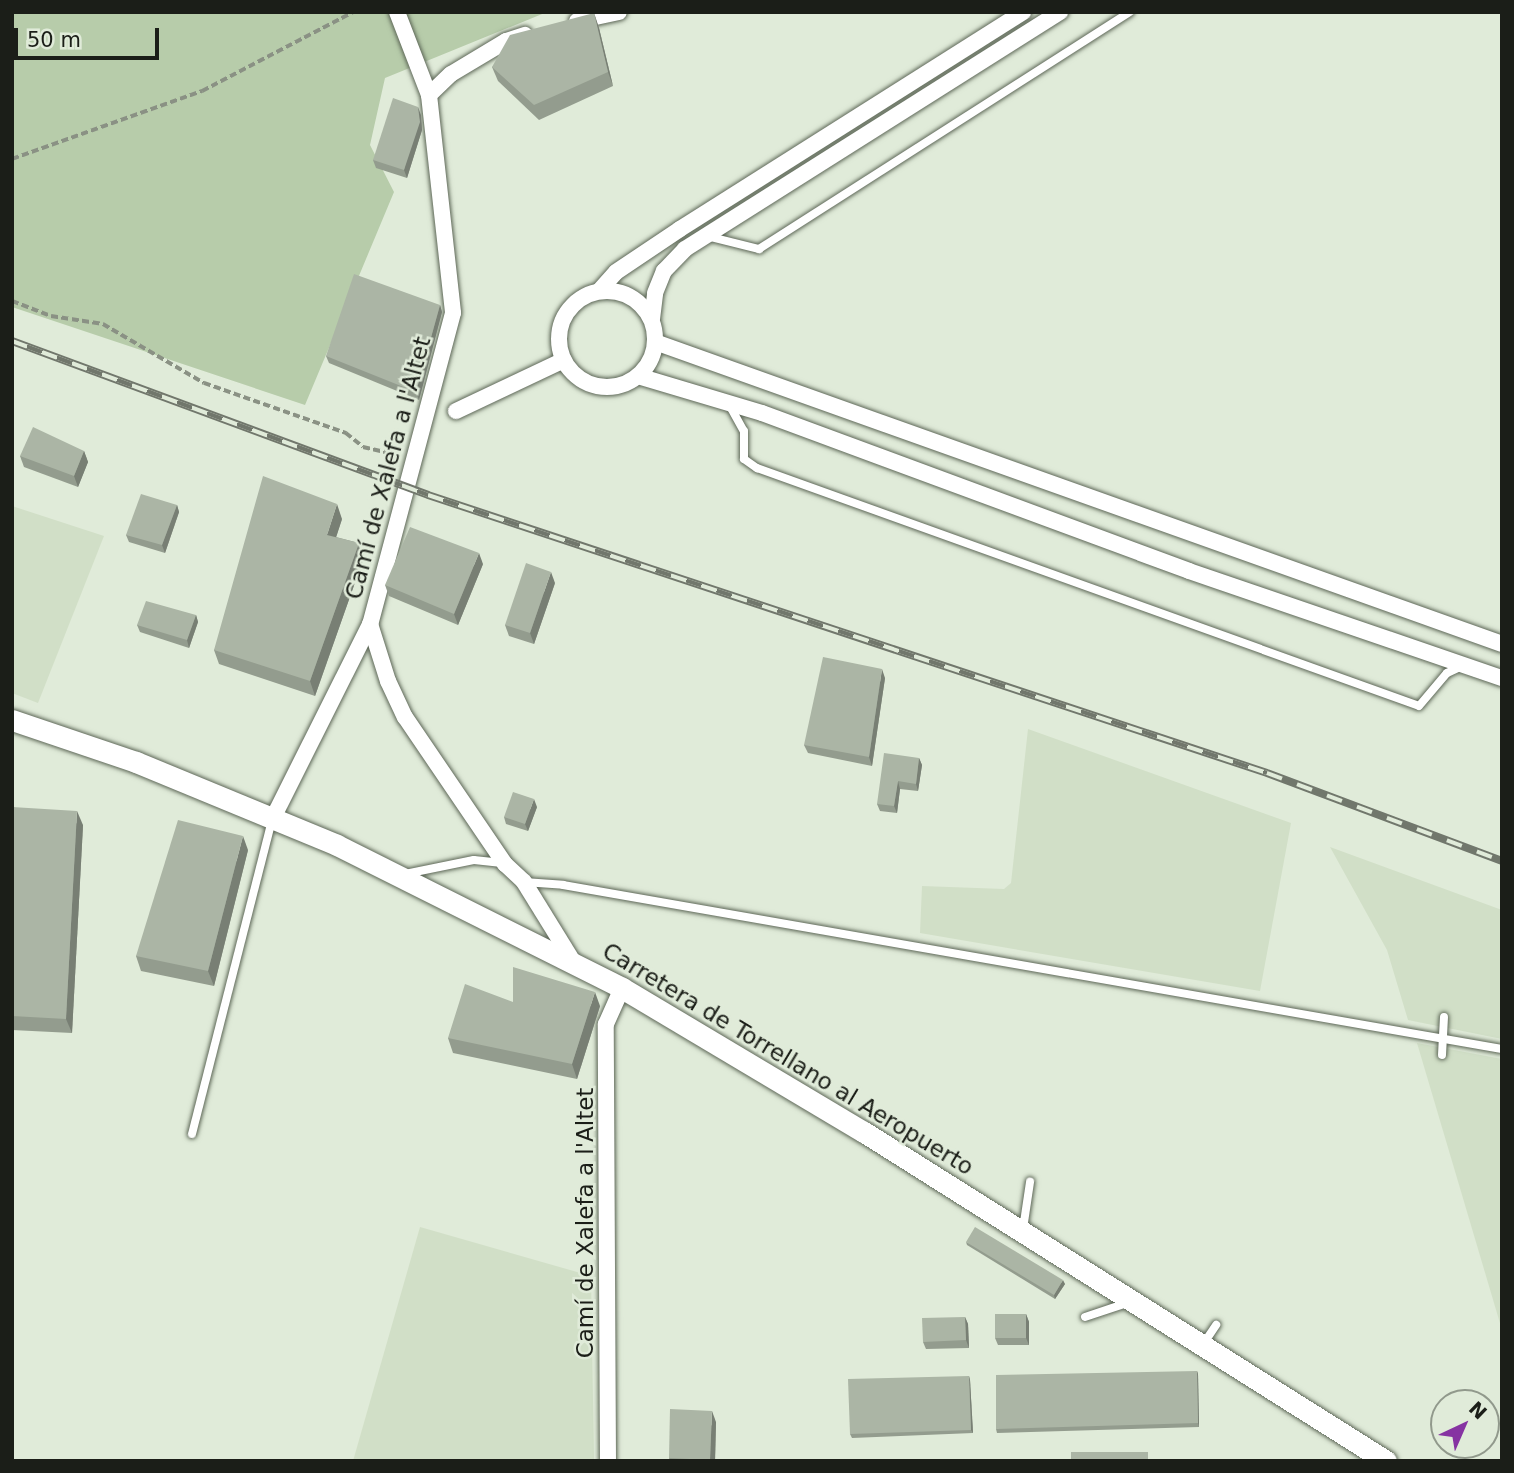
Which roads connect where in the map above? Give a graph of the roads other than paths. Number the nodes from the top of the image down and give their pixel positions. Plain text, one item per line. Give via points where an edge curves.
1 (397, 12) edge
2 (619, 12) edge
3 (1023, 12) edge
4 (1060, 12) edge
5 (1130, 12) edge
6 (564, 24) edge
7 (541, 30) edge
8 (429, 95) junction
9 (707, 236) junction
10 (599, 291) junction
11 (652, 319) junction
12 (655, 342) junction
13 (565, 360) junction
14 (638, 376) junction
15 (723, 401) junction
16 (456, 411) dead end
17 (370, 624) junction
18 (1502, 644) edge
19 (1464, 665) junction
20 (1502, 678) edge
21 (12, 720) edge
22 (273, 818) junction
23 (505, 863) junction
24 (398, 875) junction
25 (524, 882) junction
26 (574, 963) junction
27 (622, 988) junction
28 (1444, 1017) dead end
29 (1441, 1036) junction
30 (1502, 1049) edge
31 (1442, 1055) dead end
32 (192, 1134) dead end
33 (1030, 1182) dead end
34 (1022, 1232) junction
35 (1133, 1301) junction
36 (1085, 1317) dead end
37 (1216, 1325) dead end
38 (1203, 1345) junction
39 (608, 1461) edge
40 (1386, 1461) edge

1 - 8 street, Camí de Xalefa a l'Altet
2 - 6 street
3 - 10 street via 680,229 616,272
4 - 9 street
5 - 9 lane via 759,249
7 - 8 street via 506,41 451,74
8 - 17 street, Camí de Xalefa a l'Altet via 453,313
9 - 11 street via 664,271
10 - 11 street via 630,296
10 - 13 street via 584,296 563,320 559,335
11 - 12 street
12 - 14 street via 648,365
12 - 18 street
13 - 14 street via 578,377 592,385 608,387
13 - 16 street
14 - 15 street
15 - 19 street via 1189,571
15 - 19 lane via 739,416 744,459 757,468 1419,706 1447,673
17 - 22 street
17 - 23 street, Camí de Xalefa a l'Altet via 387,681 405,716
19 - 20 street
21 - 22 street, Carretera de Torrellano al Aeropuerto via 136,762
22 - 24 street, Carretera de Torrellano al Aeropuerto
22 - 32 lane
23 - 24 lane via 474,860
23 - 25 street, Camí de Xalefa a l'Altet
24 - 26 street, Carretera de Torrellano al Aeropuerto
25 - 26 street, Camí de Xalefa a l'Altet
25 - 29 lane via 576,887
26 - 27 street, Carretera de Torrellano al Aeropuerto
27 - 34 street, Carretera de Torrellano al Aeropuerto
27 - 39 street, Camí de Xalefa a l'Altet via 606,1024
28 - 29 lane
29 - 30 lane
29 - 31 lane
33 - 34 lane
34 - 35 street, Carretera de Torrellano al Aeropuerto
35 - 36 lane
35 - 38 street, Carretera de Torrellano al Aeropuerto
37 - 38 lane
38 - 40 street, Carretera de Torrellano al Aeropuerto

